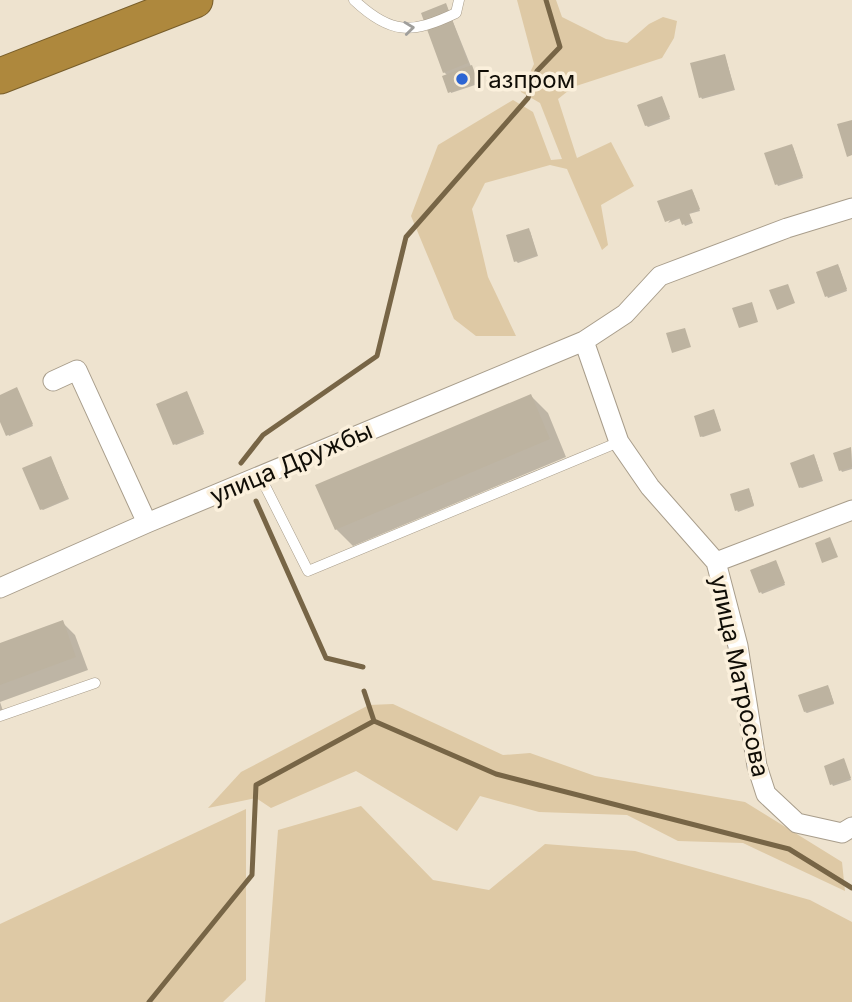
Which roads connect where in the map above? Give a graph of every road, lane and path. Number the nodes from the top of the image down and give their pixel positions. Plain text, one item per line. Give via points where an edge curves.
1 (195, 0) edge
2 (354, 0) edge
3 (459, 0) edge
4 (0, 76) edge
5 (852, 208) edge
6 (584, 341) junction
7 (53, 381) dead end
8 (619, 442) junction
9 (260, 476) junction
10 (852, 510) edge
11 (147, 523) junction
12 (716, 562) junction
13 (0, 588) edge
14 (95, 683) dead end
15 (0, 716) edge
16 (847, 830) edge

1 - 4 highway
2 -> 3 lane via 375,19 399,30 433,24 456,13
5 - 6 street, улица Дружбы via 660,276 625,314
6 - 8 street, улица Матросова
6 - 9 street, улица Дружбы
7 - 11 street via 77,370
8 - 9 lane via 308,571
8 - 12 street, улица Матросова via 650,487
9 - 11 street, улица Дружбы
10 - 12 street
11 - 13 street, улица Дружбы
12 - 16 street, улица Матросова via 738,646 757,766 766,794 797,823
14 - 15 lane

